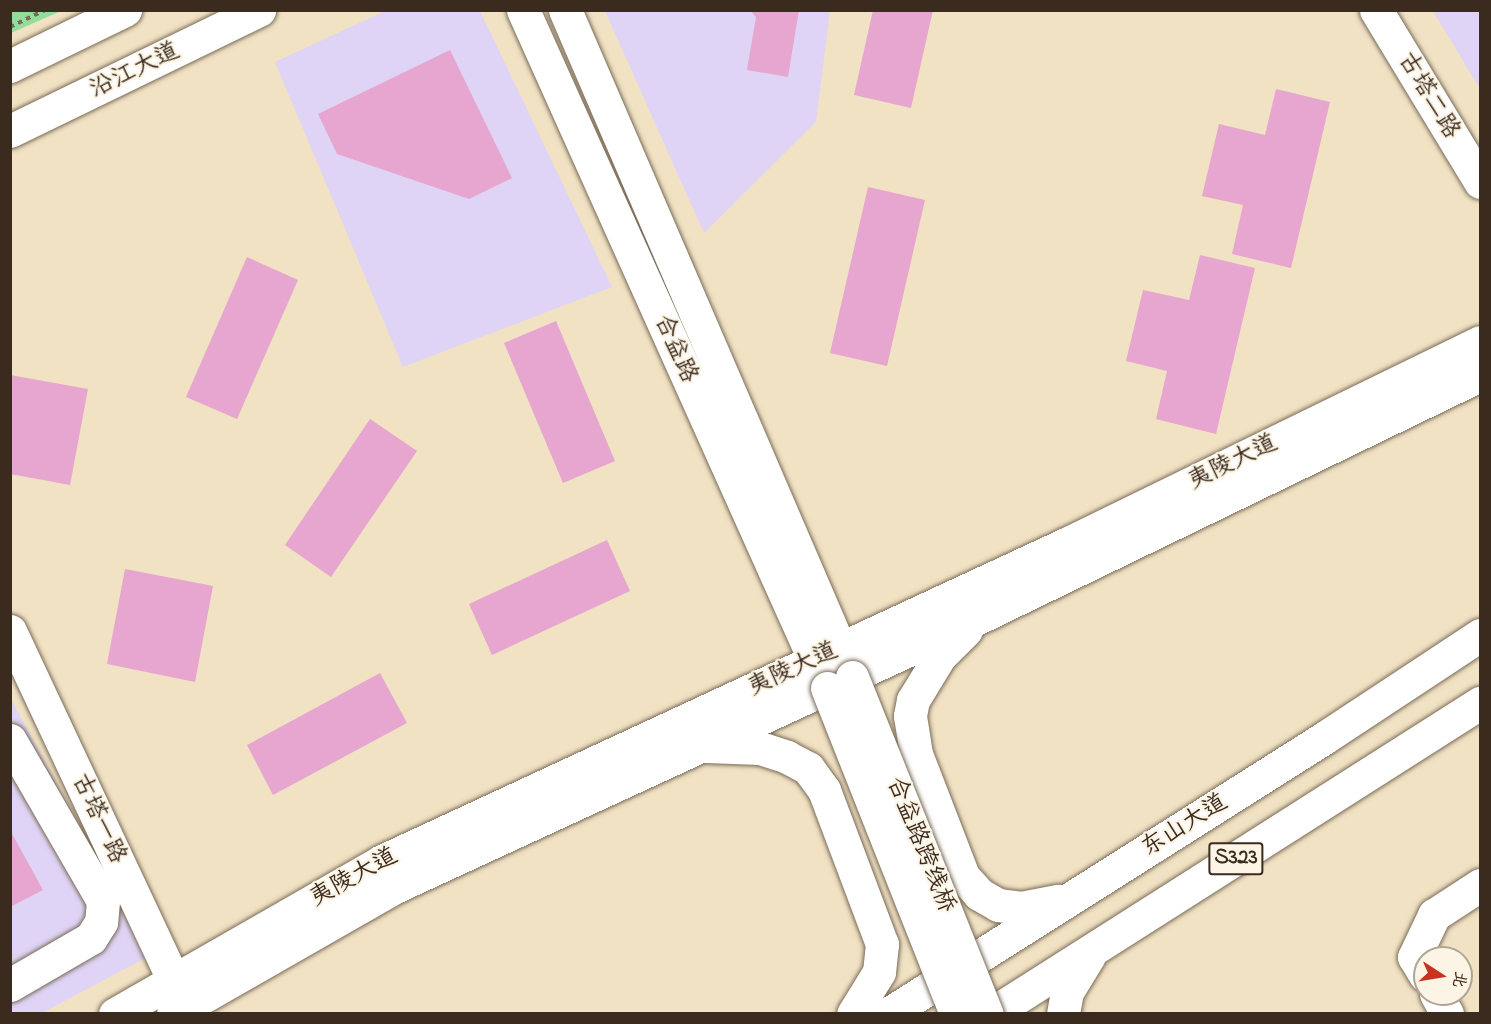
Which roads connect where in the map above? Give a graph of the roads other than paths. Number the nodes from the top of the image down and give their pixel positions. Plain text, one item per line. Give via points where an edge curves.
1 (125, 10) edge
2 (259, 10) edge
3 (523, 10) edge
4 (565, 10) edge
5 (1376, 10) edge
6 (1401, 10) edge
7 (10, 66) edge
8 (10, 131) edge
9 (1480, 141) edge
10 (1480, 182) edge
11 (1480, 342) edge
12 (1480, 375) edge
13 (980, 617) junction
14 (10, 631) edge
15 (1480, 635) edge
16 (833, 669) junction
17 (1480, 703) edge
18 (10, 740) edge
19 (701, 746) junction
20 (1480, 885) edge
21 (1071, 898) junction
22 (1419, 946) edge
23 (1094, 949) junction
24 (10, 985) edge
25 (177, 1000) edge
26 (115, 1014) edge
27 (853, 1014) edge
28 (888, 1014) edge
29 (956, 1014) edge
30 (989, 1014) edge
31 (1063, 1014) edge

1 - 7 main road
2 - 8 main road, 沿江大道
3 - 16 main road, 合益路
4 - 16 main road, 合益路
5 - 10 main road, 古塔二路
6 - 9 main road, 古塔二路
11 - 16 main road, 夷陵大道 via 1068,543
12 - 13 main road, 夷陵大道
13 - 16 main road, 夷陵大道
13 - 21 main road via 940,656 913,700 910,716 916,754 963,876 979,894 998,905 1022,908
14 - 25 main road, 古塔一路
15 - 21 main road, 东山大道
16 - 19 main road, 夷陵大道
16 - 25 main road, 夷陵大道 via 382,861
16 - 29 main road, 合益路跨线桥, bridge
16 - 30 main road, 合益路跨线桥, bridge
17 - 23 main road, S323
18 - 24 main road via 103,901 101,922 91,938
19 - 25 main road, 夷陵大道 via 395,887
19 - 27 main road via 760,748 787,757 808,768 824,790 882,944 879,972
20 - 22 main road via 1434,915
21 - 28 main road, 东山大道
23 - 30 main road, S323
23 - 31 main road via 1067,992
25 - 26 main road, 夷陵大道

